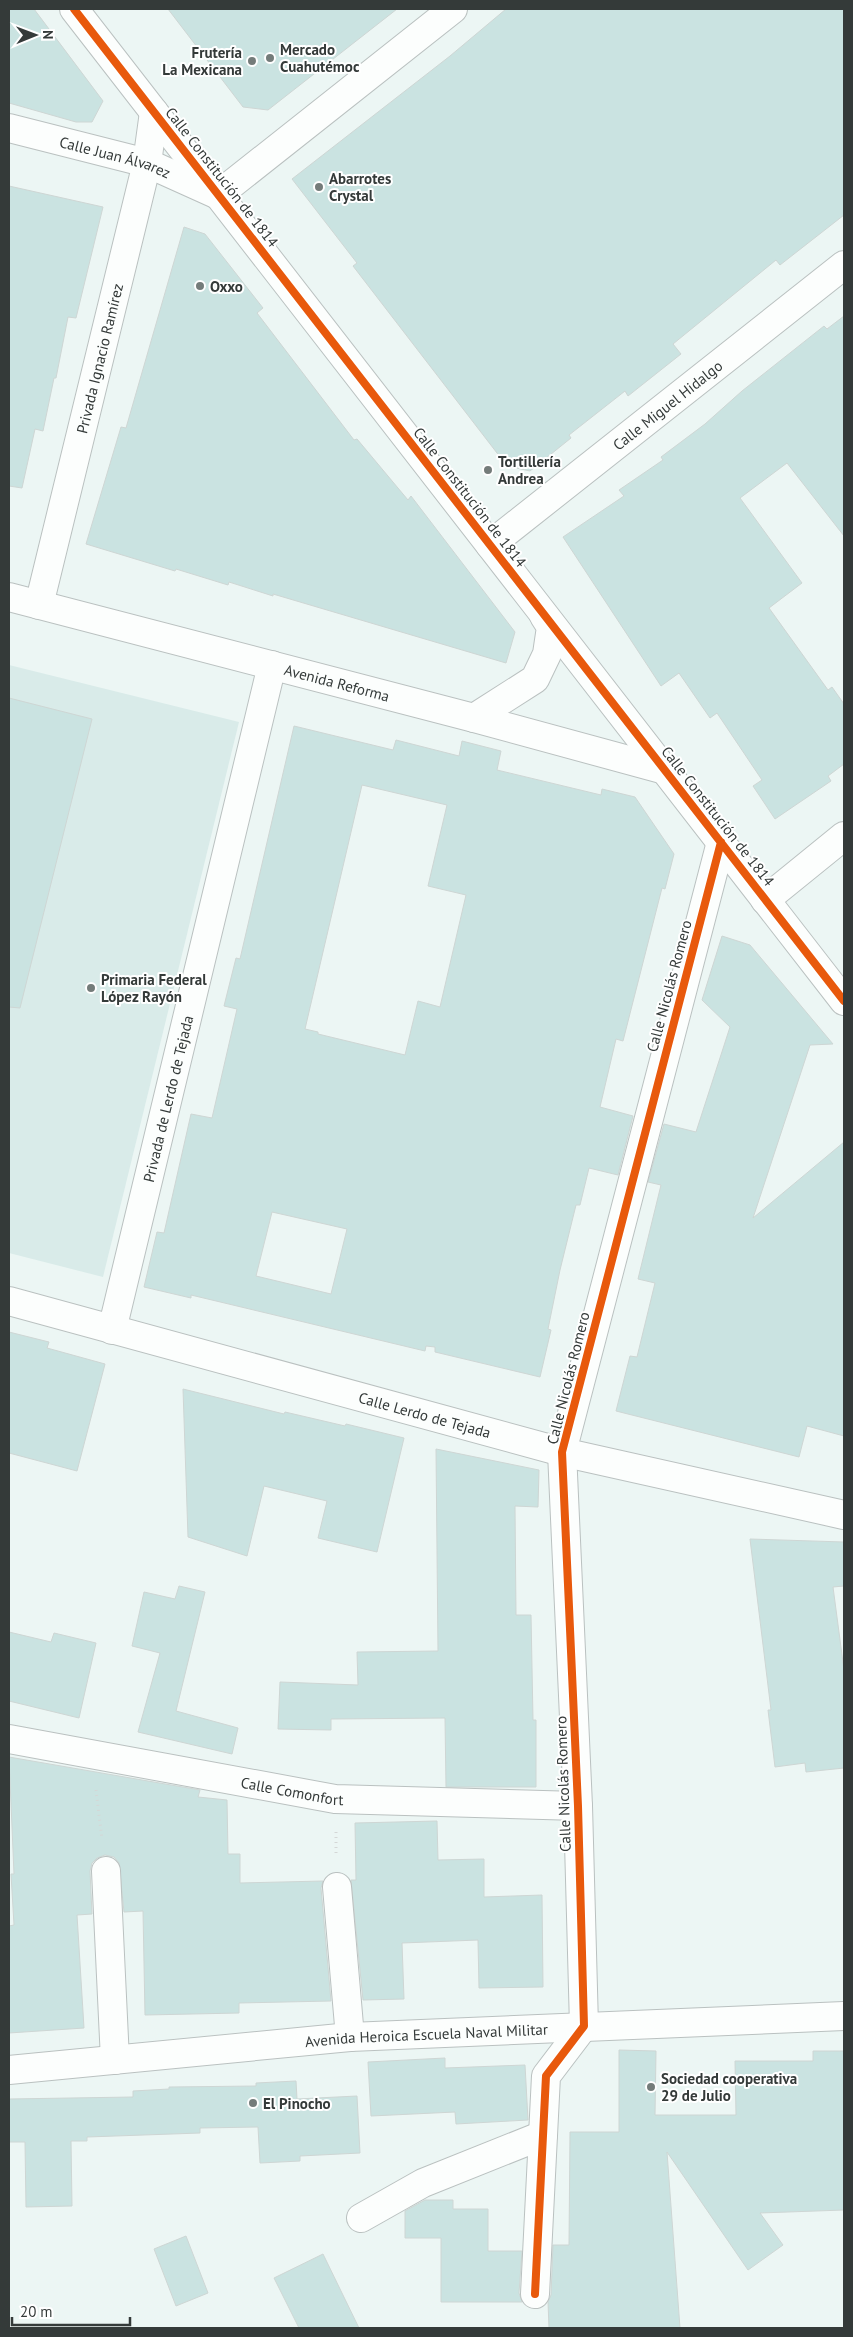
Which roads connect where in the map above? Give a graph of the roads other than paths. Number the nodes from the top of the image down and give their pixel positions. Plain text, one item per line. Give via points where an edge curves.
1 (74, 9) edge
2 (453, 9) edge
3 (154, 112) junction
4 (9, 128) edge
5 (148, 164) junction
6 (218, 195) junction
7 (844, 265) edge
8 (490, 545) junction
9 (527, 592) junction
10 (9, 598) edge
11 (39, 605) junction
12 (272, 666) junction
13 (474, 718) junction
14 (665, 770) junction
15 (844, 836) edge
16 (721, 842) junction
17 (765, 900) junction
18 (844, 1001) edge
19 (9, 1301) edge
20 (112, 1330) junction
21 (562, 1452) junction
22 (844, 1515) edge
23 (9, 1739) edge
24 (578, 1806) junction
25 (106, 1871) road end
26 (337, 1887) road end
27 (844, 2016) edge
28 (584, 2026) junction
29 (350, 2038) junction
30 (115, 2060) junction
31 (9, 2070) edge
32 (543, 2135) junction
33 (361, 2218) dead end
34 (535, 2294) dead end

1 - 3 street, Calle Constitución de 1814
2 - 6 street
3 - 5 street, Privada Ignacio Ramírez
3 - 6 street, Calle Constitución de 1814
4 - 5 street, Calle Juan Álvarez
5 - 6 street, Calle Juan Álvarez
5 - 11 street, Privada Ignacio Ramírez
6 - 8 street, Calle Constitución de 1814
7 - 8 street, Calle Miguel Hidalgo
8 - 9 street, Calle Constitución de 1814
9 - 13 street via 551,627 547,654 535,679
9 - 14 street, Calle Constitución de 1814
10 - 11 street, Avenida Reforma
11 - 12 street, Avenida Reforma
12 - 13 street, Avenida Reforma
12 - 20 street, Privada de Lerdo de Tejada
13 - 14 street, Avenida Reforma
14 - 16 street, Calle Constitución de 1814
15 - 17 street
16 - 17 street, Calle Constitución de 1814
16 - 21 street, Calle Nicolás Romero
17 - 18 street, Calle Constitución de 1814
19 - 20 street, Calle Lerdo de Tejada
20 - 21 street, Calle Lerdo de Tejada
21 - 22 street, Calle Lerdo de Tejada
21 - 24 street, Calle Nicolás Romero
23 - 24 street, Calle Comonfort via 335,1799
24 - 28 street, Calle Nicolás Romero
25 - 30 street
26 - 29 street
27 - 28 street, Avenida Heroica Escuela Naval Militar
28 - 29 street, Avenida Heroica Escuela Naval Militar
28 - 32 street via 546,2076
29 - 30 street, Avenida Heroica Escuela Naval Militar
30 - 31 street, Avenida Heroica Escuela Naval Militar
32 - 33 street via 423,2184
32 - 34 street

